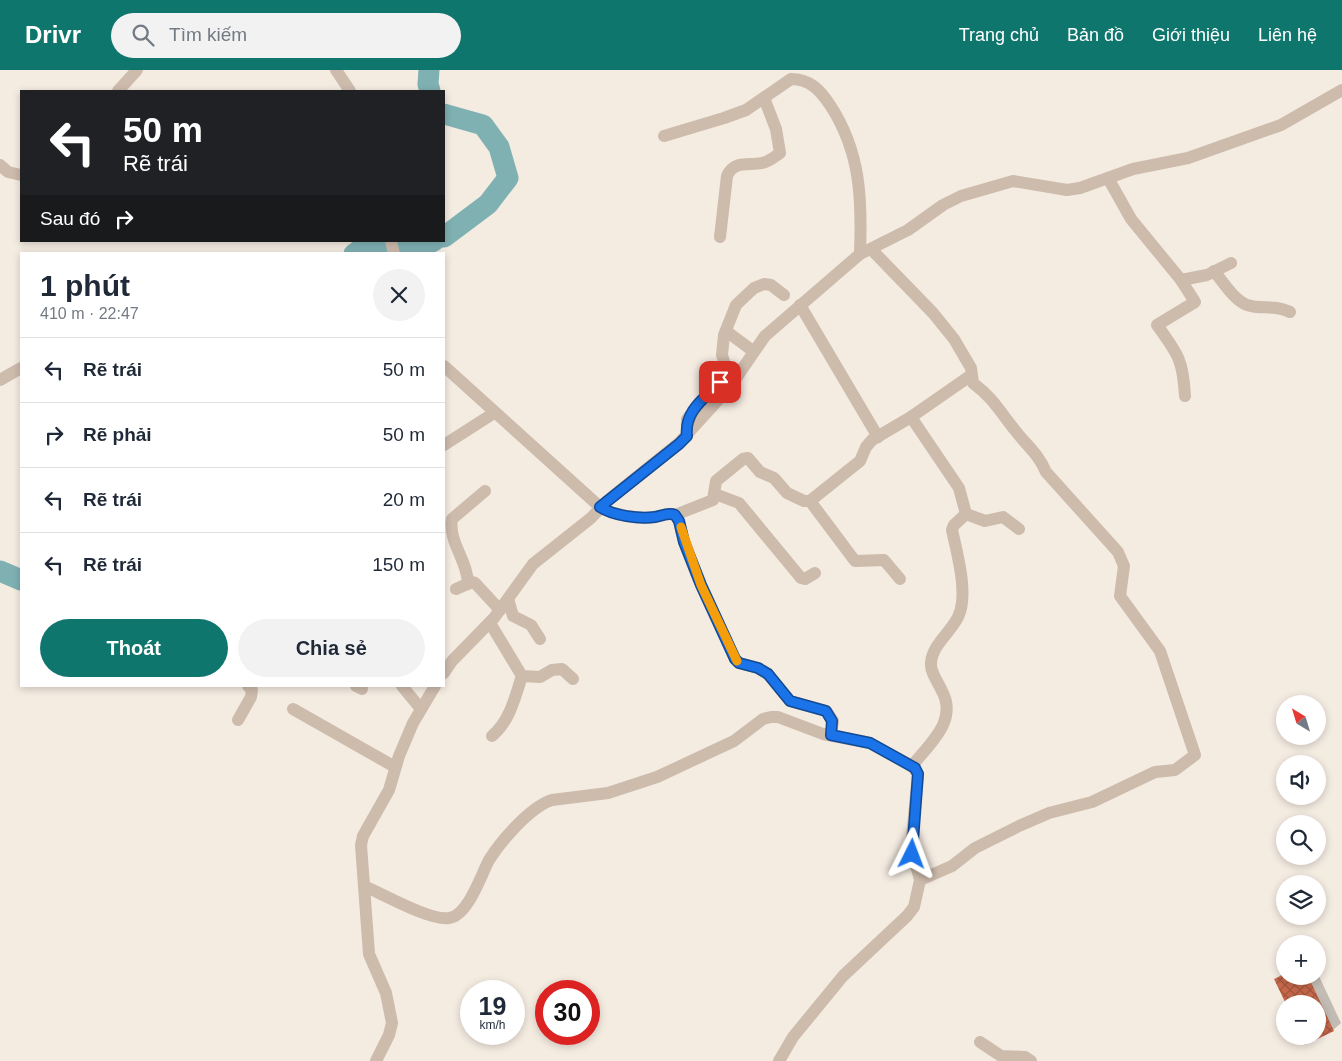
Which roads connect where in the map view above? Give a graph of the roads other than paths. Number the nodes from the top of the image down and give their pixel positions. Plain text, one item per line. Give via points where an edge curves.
1 (137, 70) edge
2 (336, 70) edge
3 (119, 90) edge
4 (349, 90) edge
5 (1342, 90) edge
6 (764, 98) junction
7 (664, 136) dead end
8 (0, 165) edge
9 (20, 175) edge
10 (1108, 178) junction
11 (720, 237) dead end
12 (866, 251) junction
13 (1231, 263) dead end
14 (1214, 271) junction
15 (1181, 280) junction
16 (784, 295) dead end
17 (800, 305) junction
18 (1290, 312) dead end
19 (726, 331) junction
20 (753, 351) junction
21 (445, 367) edge
22 (20, 369) edge
23 (970, 376) junction
24 (0, 380) edge
25 (1184, 396) dead end
26 (494, 412) junction
27 (912, 417) junction
28 (687, 436) junction
29 (878, 437) junction
30 (445, 444) edge
31 (484, 492) dead end
32 (715, 494) junction
33 (810, 501) junction
34 (600, 507) junction
35 (966, 514) junction
36 (675, 515) junction
37 (1019, 529) dead end
38 (815, 574) dead end
39 (900, 579) dead end
40 (468, 584) junction
41 (456, 589) dead end
42 (508, 599) junction
43 (500, 610) junction
44 (490, 624) junction
45 (540, 639) dead end
46 (445, 669) edge
47 (522, 676) junction
48 (573, 679) dead end
49 (249, 687) edge
50 (403, 687) edge
51 (434, 687) edge
52 (293, 709) dead end
53 (421, 709) junction
54 (238, 720) dead end
55 (831, 735) junction
56 (492, 736) dead end
57 (912, 766) junction
58 (395, 767) junction
59 (920, 880) junction
60 (364, 886) junction
61 (980, 1042) dead end
62 (376, 1061) edge
63 (779, 1061) edge
64 (1032, 1061) edge

1 - 3 street
2 - 4 street
5 - 10 street via 1282,125 1188,158 1133,169
6 - 7 street via 746,110
6 - 11 street via 776,129 780,153 763,163 736,165 730,169
6 - 12 street via 791,79 811,82 843,125 857,171
8 - 9 street via 8,172
10 - 12 street via 1067,190 1008,181 955,198 908,230
10 - 15 street via 1131,219
12 - 17 street
12 - 23 street via 933,313 954,339 971,368
13 - 14 street
14 - 15 street
14 - 18 street via 1246,305 1278,306
15 - 25 street via 1195,302 1156,325 1182,365
16 - 19 street via 771,285 754,288 736,305
17 - 20 street
17 - 29 street
19 - 20 street
19 - 28 street via 722,350 725,374 694,408 686,425
20 - 28 street via 730,388
21 - 26 street
22 - 24 street
23 - 27 street
23 - 59 street via 973,383 991,396 1040,458 1046,472 1118,552 1124,566 1120,596 1160,651 1195,755 1175,770 1155,772 1092,802 1049,813 1019,826 975,848 952,866
26 - 30 street
26 - 34 street
27 - 29 street
27 - 35 street via 958,488
28 - 34 street
29 - 33 street via 867,445 860,461
31 - 40 street via 452,519 454,538 468,573
32 - 33 street via 716,481 748,458 787,493
32 - 36 street via 709,502
32 - 38 street via 739,503 801,578
33 - 39 street via 855,561 884,560
34 - 36 street via 631,516
34 - 42 street via 533,564
35 - 37 street via 985,521 1002,517
35 - 57 street via 952,530 962,581 960,611 936,648 930,664 944,693 948,715 943,728
36 - 55 street via 701,585 735,659 768,674 790,701 826,711 832,721
40 - 41 street
40 - 43 street via 472,582 480,586
42 - 43 street
42 - 45 street via 513,616 531,625
43 - 44 street
44 - 46 street
44 - 47 street
47 - 48 street via 540,677 562,669
47 - 56 street via 506,719
49 - 54 street via 251,697
50 - 53 street
51 - 53 street
52 - 58 street
53 - 58 street
55 - 57 street via 870,743
55 - 60 street via 778,718 767,718 734,741 658,777 608,793 546,802 504,840 464,907 451,918 441,918 407,906
57 - 59 street via 918,774 911,847
58 - 60 street via 389,790 362,841
59 - 63 street via 912,911 843,976 793,1038
60 - 62 street via 369,954 386,993 392,1023
61 - 64 street via 1000,1056 1025,1057

